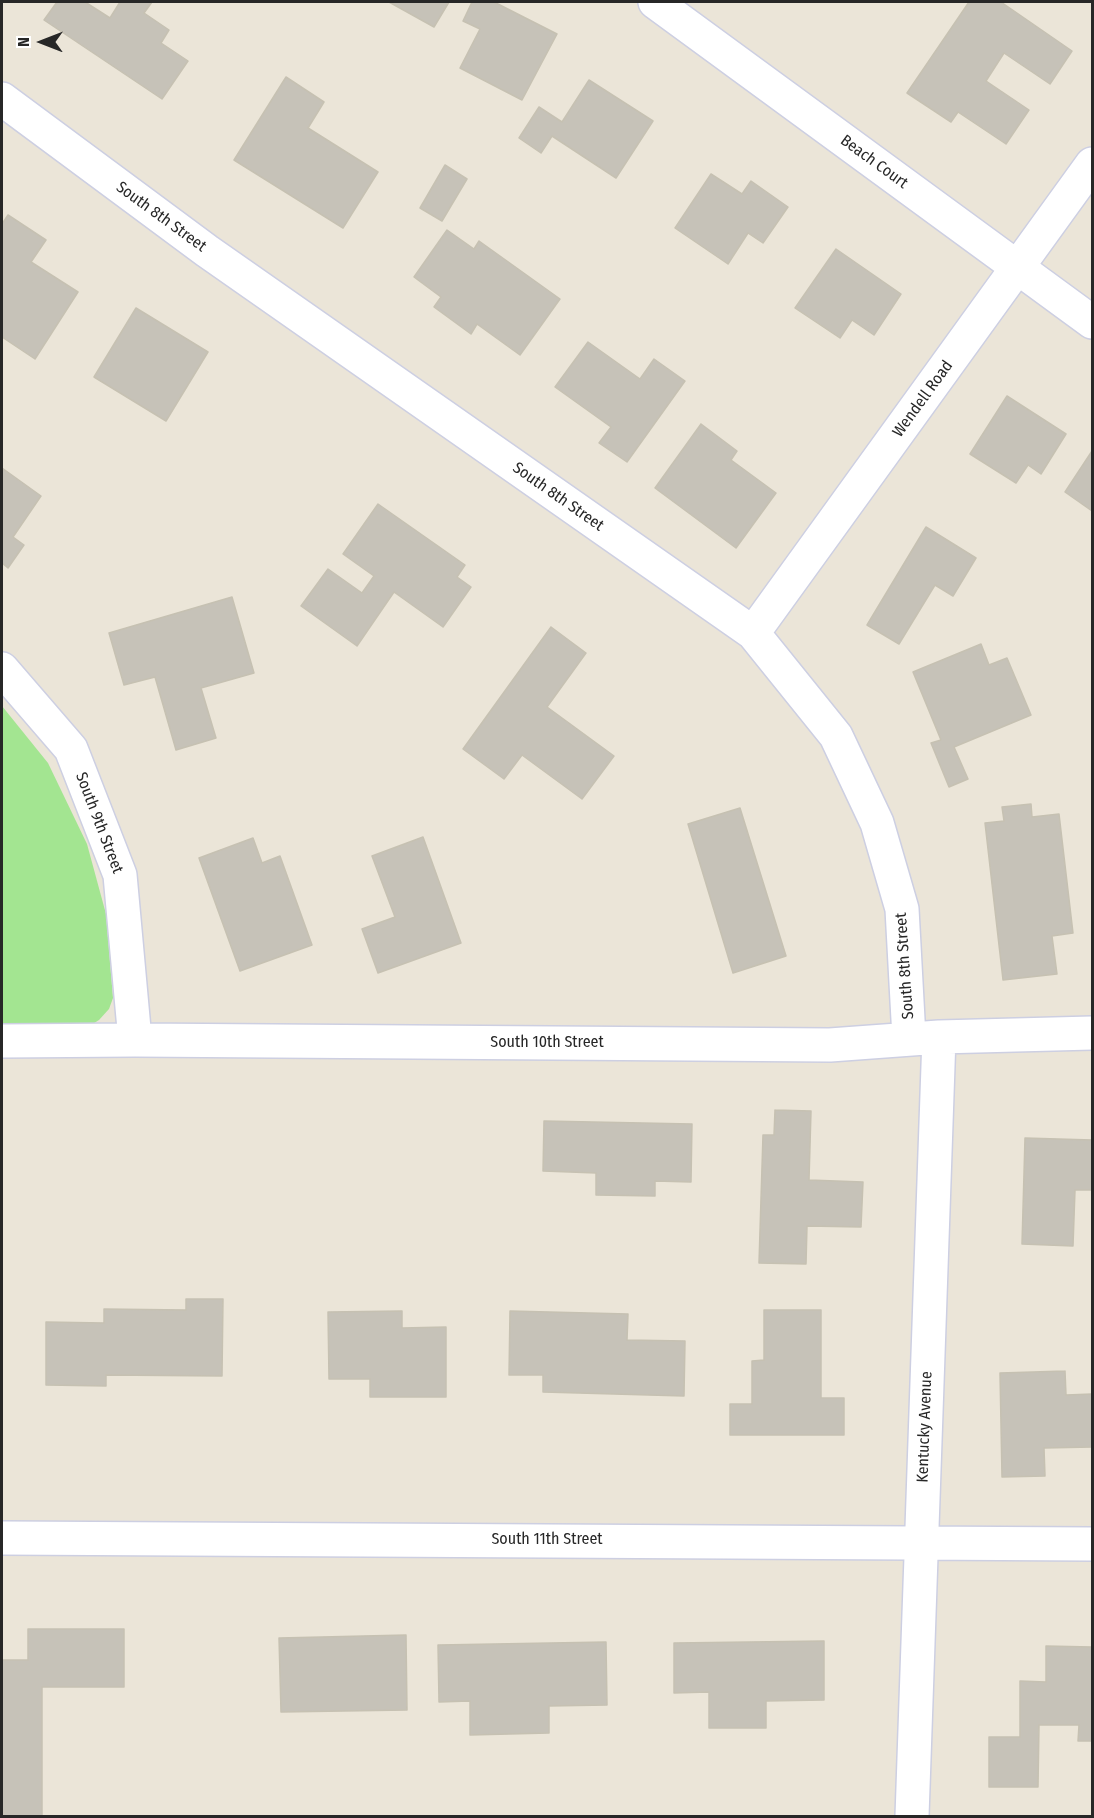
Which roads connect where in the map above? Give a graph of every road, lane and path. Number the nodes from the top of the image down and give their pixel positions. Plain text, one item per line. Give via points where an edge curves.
1 (655, 2) edge
2 (2, 99) edge
3 (1092, 164) edge
4 (1018, 269) junction
5 (1092, 322) edge
6 (753, 633) junction
7 (2, 669) edge
8 (1092, 1033) edge
9 (924, 1037) junction
10 (135, 1040) junction
11 (2, 1041) edge
12 (2, 1538) edge
13 (921, 1541) junction
14 (1092, 1544) edge
15 (912, 1816) edge

1 - 4 street, Beach Court
2 - 6 street, South 8th Street via 207,251
3 - 4 street, Wendell Road
4 - 5 street, Beach Court
4 - 6 street, Wendell Road
6 - 9 street, South 8th Street via 836,736 878,823 902,909
7 - 10 street, South 9th Street via 71,749 120,875
8 - 9 street, South 10th Street
9 - 10 street, South 10th Street via 830,1045
9 - 13 street, Kentucky Avenue
10 - 11 street, South 10th Street
12 - 13 street, South 11th Street
13 - 14 street, South 11th Street
13 - 15 street, Kentucky Avenue

